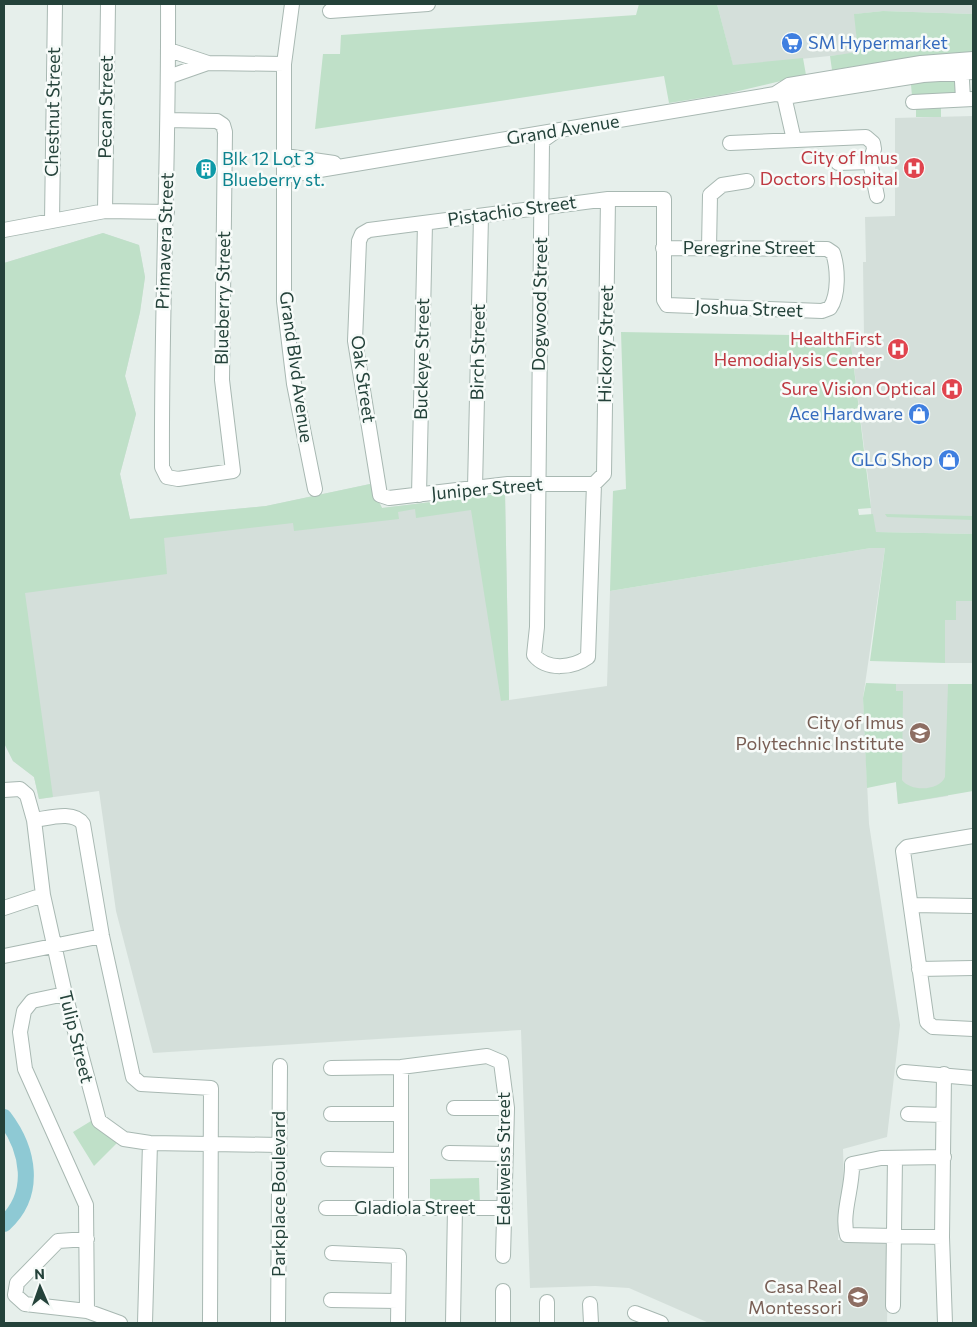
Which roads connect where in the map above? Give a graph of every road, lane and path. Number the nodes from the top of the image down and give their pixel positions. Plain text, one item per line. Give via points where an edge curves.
1 (55, 4) edge
2 (108, 4) edge
3 (168, 4) edge
4 (292, 4) edge
5 (428, 4) edge
6 (371, 6) edge
7 (330, 11) dead end
8 (168, 50) junction
9 (208, 64) junction
10 (284, 64) junction
11 (967, 66) edge
12 (168, 77) junction
13 (780, 95) junction
14 (968, 99) edge
15 (913, 102) dead end
16 (168, 120) junction
17 (556, 131) junction
18 (794, 140) junction
19 (730, 142) dead end
20 (284, 156) junction
21 (870, 162) junction
22 (838, 163) dead end
23 (350, 164) junction
24 (284, 176) junction
25 (747, 181) dead end
26 (877, 196) dead end
27 (608, 199) junction
28 (542, 207) junction
29 (105, 211) junction
30 (167, 212) junction
31 (481, 216) junction
32 (52, 221) junction
33 (425, 223) junction
34 (4, 230) edge
35 (362, 234) joint
36 (663, 248) junction
37 (709, 248) junction
38 (830, 308) joint
39 (167, 477) joint
40 (537, 483) junction
41 (594, 484) junction
42 (475, 488) junction
43 (315, 490) dead end
44 (380, 494) joint
45 (418, 495) junction
46 (4, 790) edge
47 (34, 820) junction
48 (973, 836) edge
49 (43, 896) junction
50 (910, 904) junction
51 (973, 906) edge
52 (4, 908) edge
53 (102, 936) junction
54 (54, 946) junction
55 (4, 956) edge
56 (973, 968) edge
57 (919, 969) junction
58 (65, 994) junction
59 (973, 1028) edge
60 (280, 1066) dead end
61 (330, 1068) dead end
62 (401, 1068) junction
63 (904, 1072) dead end
64 (944, 1074) junction
65 (973, 1078) edge
66 (454, 1108) dead end
67 (507, 1108) junction
68 (331, 1114) dead end
69 (401, 1114) junction
70 (908, 1114) dead end
71 (943, 1116) junction
72 (150, 1142) junction
73 (212, 1143) junction
74 (279, 1145) junction
75 (449, 1153) dead end
76 (506, 1154) junction
77 (944, 1157) junction
78 (896, 1158) junction
79 (328, 1159) dead end
80 (401, 1160) junction
81 (326, 1208) dead end
82 (402, 1208) junction
83 (455, 1208) junction
84 (504, 1208) junction
85 (895, 1236) junction
86 (942, 1237) junction
87 (86, 1239) junction
88 (332, 1253) dead end
89 (503, 1256) dead end
90 (503, 1291) dead end
91 (331, 1300) dead end
92 (398, 1301) junction
93 (547, 1302) dead end
94 (590, 1304) dead end
95 (893, 1306) dead end
96 (87, 1310) junction
97 (635, 1312) dead end
98 (120, 1323) edge
99 (145, 1323) edge
100 (210, 1323) edge
101 (278, 1323) edge
102 (398, 1323) edge
103 (453, 1323) edge
104 (503, 1323) edge
105 (547, 1323) edge
106 (591, 1323) edge
107 (661, 1323) edge
108 (945, 1323) edge

1 - 32 street, Chestnut Street
2 - 29 street, Pecan Street
3 - 8 street, Primavera Street
4 - 10 street, Grand Blvd Avenue
5 - 6 street
6 - 7 street
8 - 9 street
8 - 12 street, Primavera Street
9 - 10 street
9 - 12 street
10 - 20 street, Grand Blvd Avenue
11 - 13 street, Grand Avenue via 922,63 858,80 789,85
11 - 14 street
12 - 16 street, Primavera Street
13 - 17 street, Grand Avenue
13 - 18 street
14 - 15 street
16 - 30 street, Primavera Street
16 - 39 street, Blueberry Street via 217,121 223,124 226,132 222,380 233,471 178,479
17 - 23 street, Grand Avenue
17 - 28 street, Dogwood Street via 542,141
18 - 19 street
18 - 21 street via 866,137 874,149
20 - 23 street, Grand Avenue
20 - 24 street, Grand Blvd Avenue
21 - 22 street
21 - 26 street
23 - 24 street, Grand Avenue
24 - 43 street, Grand Blvd Avenue via 284,301 294,384
25 - 37 street via 722,185 710,195
27 - 28 street, Pistachio Street
27 - 36 street, Pistachio Street via 664,199
27 - 41 street, Hickory Street via 604,474
28 - 31 street, Pistachio Street
28 - 40 street, Dogwood Street
29 - 30 street
29 - 32 street
30 - 39 street, Primavera Street via 161,351 162,467
31 - 33 street, Pistachio Street
31 - 42 street, Birch Street
32 - 34 street
33 - 35 street, Pistachio Street via 369,230
33 - 45 street, Buckeye Street
35 - 44 street, Oak Street via 359,240 356,341
36 - 37 street, Peregrine Street
36 - 38 street, Joshua Street via 664,300 667,305 822,311
37 - 38 street, Peregrine Street via 827,249 836,260 835,301
40 - 41 street, Juniper Street
40 - 41 street, Dogwood Street via 534,655 549,665 564,666 578,664 588,657
40 - 42 street, Juniper Street
42 - 45 street, Juniper Street
44 - 45 street, Juniper Street via 389,498
46 - 47 street, Tulip Street via 24,791
47 - 49 street, Tulip Street
47 - 53 street via 73,816 83,824
48 - 50 street via 904,850
49 - 52 street
49 - 54 street, Tulip Street
50 - 51 street
50 - 57 street
53 - 54 street
53 - 73 street via 133,1077 141,1084 211,1088
54 - 55 street
54 - 58 street, Tulip Street
56 - 57 street
57 - 59 street via 928,1025
58 - 72 street, Tulip Street via 96,1116 116,1135
58 - 87 street via 32,1001 24,1011 20,1032 25,1069 86,1205
60 - 74 street, Parkplace Boulevard
61 - 62 street
62 - 67 street, Edelweiss Street via 487,1056 502,1062
62 - 69 street
63 - 64 street
64 - 65 street
64 - 71 street
66 - 67 street
67 - 76 street, Edelweiss Street
68 - 69 street
69 - 80 street
70 - 71 street
71 - 77 street
72 - 73 street, Tulip Street
72 - 99 street
73 - 74 street, Tulip Street
73 - 100 street
74 - 101 street, Parkplace Boulevard
75 - 76 street
76 - 84 street, Edelweiss Street
77 - 78 street
77 - 86 street
78 - 85 street
78 - 85 street via 852,1164 853,1181 844,1225 847,1235
79 - 80 street
80 - 82 street
81 - 82 street, Gladiola Street
82 - 83 street, Gladiola Street
83 - 84 street, Gladiola Street
83 - 103 street
84 - 89 street, Edelweiss Street
85 - 86 street
85 - 95 street
86 - 108 street
87 - 96 street
87 - 96 street via 58,1241 14,1290 25,1304
88 - 92 street via 399,1256
90 - 104 street
91 - 92 street
92 - 102 street
93 - 105 street
94 - 106 street
96 - 98 street
97 - 107 street

